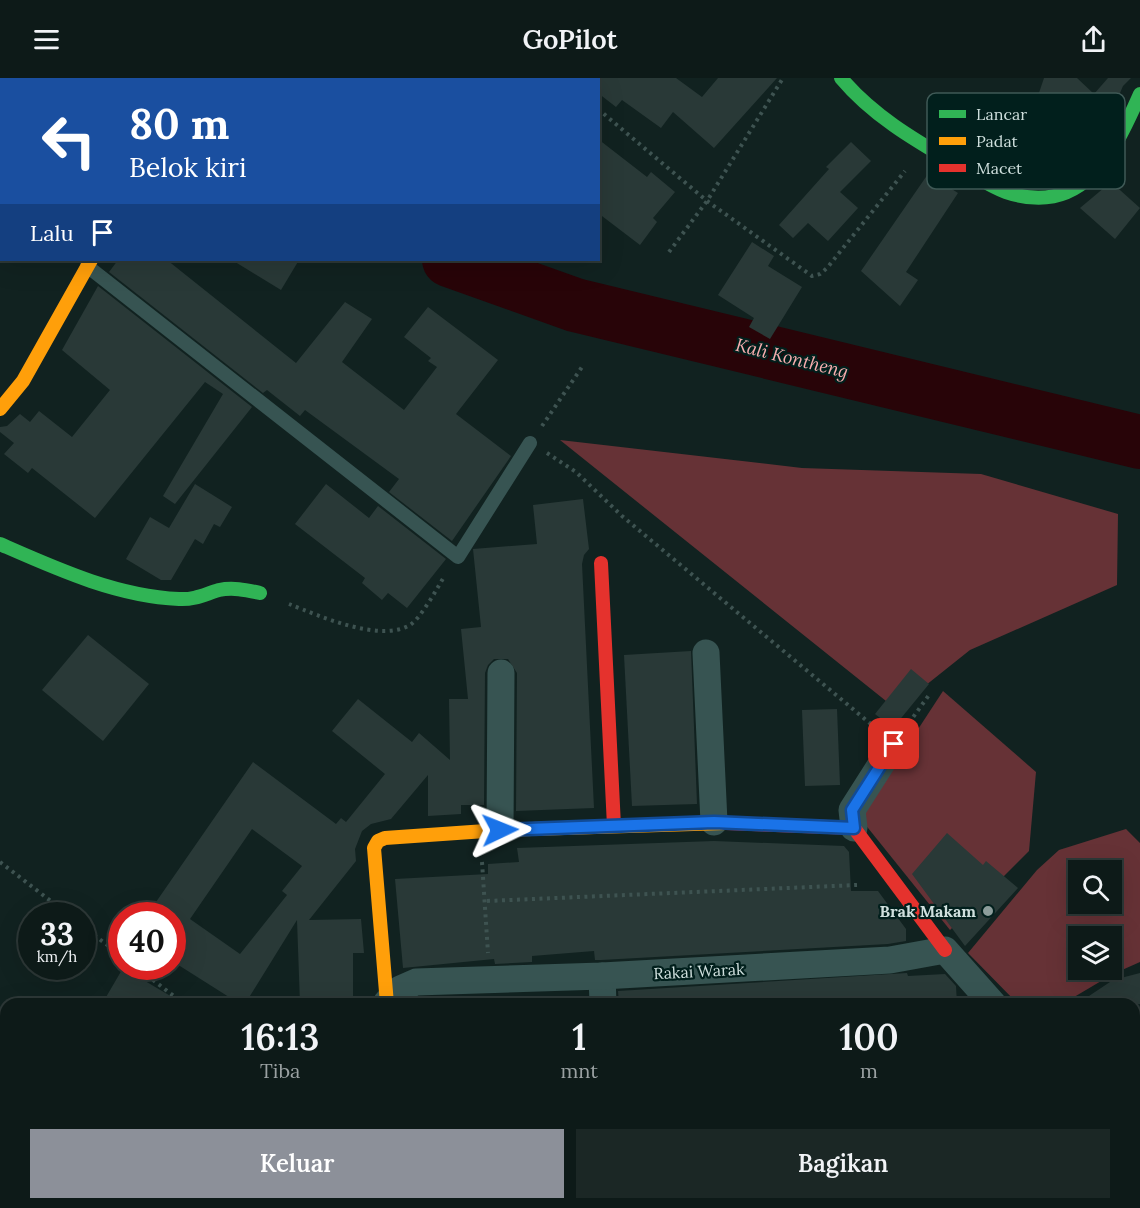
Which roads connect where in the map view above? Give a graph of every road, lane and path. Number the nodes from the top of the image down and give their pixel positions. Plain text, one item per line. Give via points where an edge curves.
1 (783, 78) edge
2 (841, 78) edge
3 (1140, 94) edge
4 (600, 111) edge
5 (1125, 128) edge
6 (924, 147) junction
7 (927, 149) edge
8 (998, 189) edge
9 (1077, 189) edge
10 (707, 201) junction
11 (669, 252) dead end
12 (89, 263) edge
13 (584, 364) dead end
14 (0, 409) edge
15 (530, 443) joint
16 (546, 453) dead end
17 (0, 544) edge
18 (458, 557) junction
19 (601, 563) dead end
20 (260, 593) joint
21 (706, 653) dead end
22 (501, 673) dead end
23 (894, 744) joint
24 (714, 822) junction
25 (615, 826) junction
26 (854, 828) junction
27 (489, 830) junction
28 (0, 862) edge
29 (900, 892) junction
30 (487, 901) junction
31 (52, 902) edge
32 (945, 950) junction
33 (602, 976) junction
34 (488, 978) junction
35 (153, 980) edge
36 (176, 998) edge
37 (387, 998) edge
38 (392, 998) edge
39 (603, 998) edge
40 (988, 998) edge

1 - 10 path
2 - 6 street via 867,105
3 - 5 street
4 - 10 path
6 - 7 street
6 - 10 path via 820,274 812,276
8 - 9 street via 1036,201 1057,199
10 - 11 path
12 - 14 street via 23,381
12 - 18 lane
13 - 15 path
15 - 18 lane
16 - 23 path
17 - 20 street via 70,575 155,598 193,600 239,588
18 - 20 path via 412,624 394,630 378,632 323,617
19 - 25 street
21 - 24 street
22 - 27 street
23 - 26 street via 852,810
24 - 25 street
24 - 26 street
25 - 27 street
26 - 29 street
27 - 30 path
27 - 37 street via 378,841 374,848
28 - 31 path
29 - 30 path via 857,885
29 - 32 street
30 - 34 path
32 - 33 street, Rakai Warak via 890,960
32 - 40 street
33 - 34 street, Rakai Warak
33 - 39 street
34 - 38 street, Rakai Warak via 416,982
35 - 36 path

